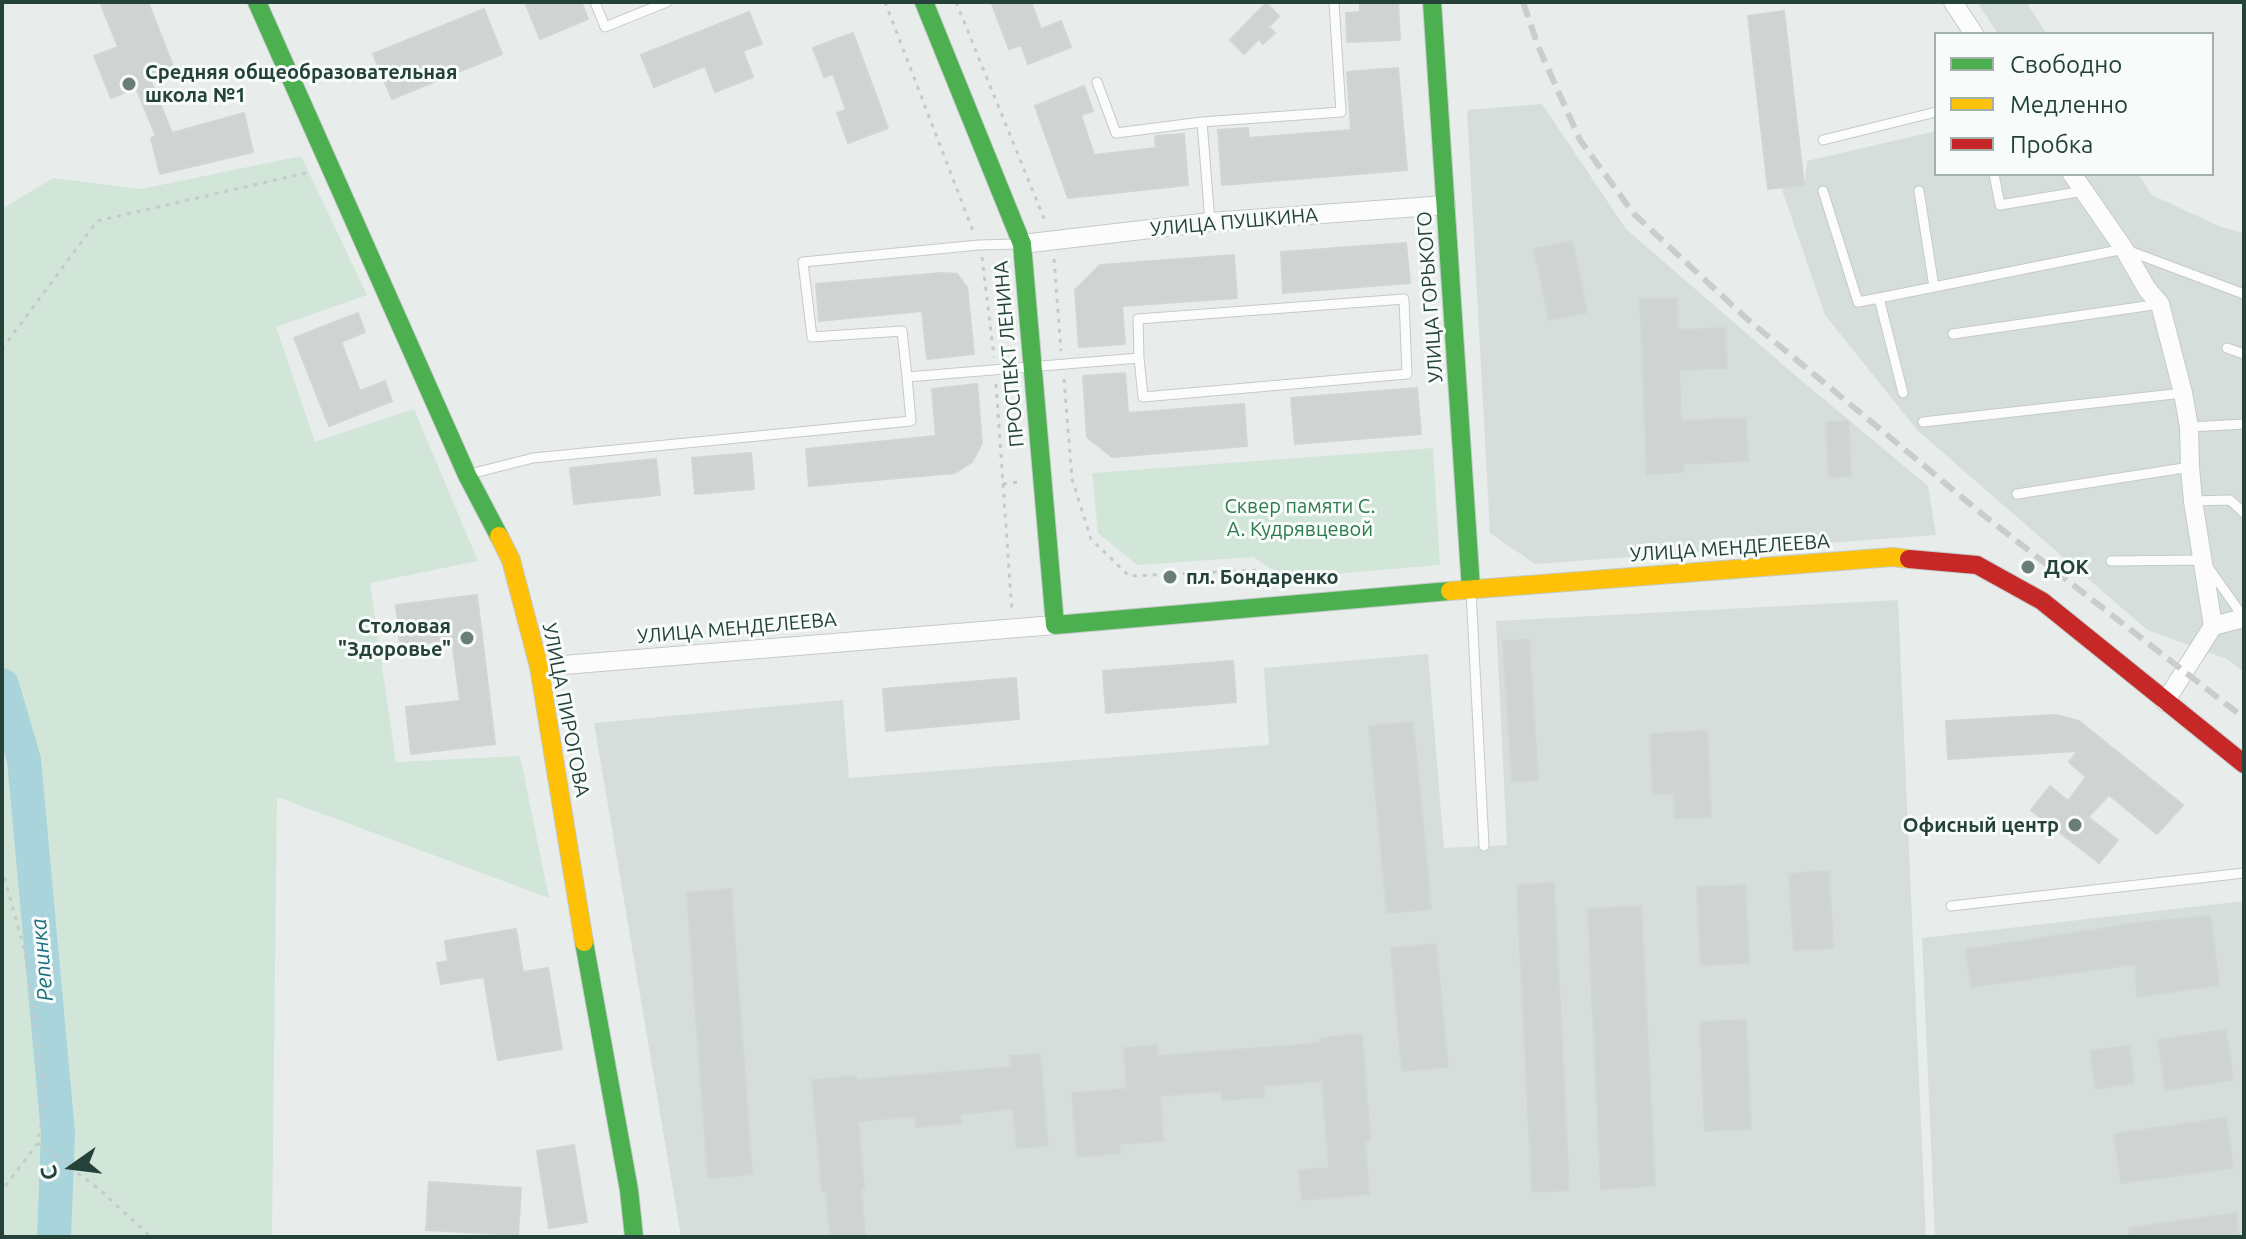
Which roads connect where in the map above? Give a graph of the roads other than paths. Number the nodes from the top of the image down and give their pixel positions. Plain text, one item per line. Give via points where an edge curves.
1 (257, 2) edge
2 (595, 2) edge
3 (667, 2) edge
4 (924, 2) edge
5 (1334, 2) edge
6 (1432, 2) edge
7 (1953, 2) edge
8 (1973, 32) edge
9 (1097, 82) dead end
10 (1934, 112) edge
11 (1202, 122) junction
12 (1823, 140) dead end
13 (1994, 176) edge
14 (2073, 176) edge
15 (1823, 191) dead end
16 (1919, 191) dead end
17 (2084, 191) junction
18 (1446, 205) junction
19 (1210, 222) junction
20 (1022, 244) junction
21 (2124, 249) junction
22 (1934, 287) junction
23 (2244, 294) edge
24 (1879, 298) junction
25 (2160, 304) junction
26 (1953, 334) dead end
27 (2227, 348) dead end
28 (2244, 354) edge
29 (1139, 358) junction
30 (1033, 366) junction
31 (907, 377) junction
32 (1903, 393) dead end
33 (2183, 393) junction
34 (1923, 422) dead end
35 (2244, 424) edge
36 (2189, 427) junction
37 (2190, 467) junction
38 (467, 475) junction
39 (2017, 494) dead end
40 (2193, 501) junction
41 (2244, 513) edge
42 (2203, 560) junction
43 (2111, 561) dead end
44 (1471, 589) junction
45 (2244, 618) edge
46 (1055, 625) junction
47 (2213, 626) junction
48 (539, 667) junction
49 (2165, 702) junction
50 (2244, 764) edge
51 (1484, 846) dead end
52 (2244, 873) edge
53 (1951, 906) dead end
54 (634, 1237) edge

1 - 38 main road, УЛИЦА ПИРОГОВА
2 - 3 lane via 605,27
4 - 20 main road, ПРОСПЕКТ ЛЕНИНА
5 - 11 lane via 1341,112
6 - 18 main road, УЛИЦА ГОРЬКОГО
7 - 8 street
9 - 11 lane via 1116,133
10 - 12 lane
11 - 19 lane
13 - 17 lane via 2000,205
14 - 17 street
15 - 24 lane via 1858,302
16 - 22 lane
17 - 21 street
18 - 19 street, УЛИЦА ПУШКИНА
18 - 44 main road, УЛИЦА ГОРЬКОГО
19 - 20 street, УЛИЦА ПУШКИНА
20 - 30 main road, ПРОСПЕКТ ЛЕНИНА
20 - 31 lane via 803,262 812,337 902,331
21 - 22 lane
21 - 23 lane
21 - 25 street
22 - 24 lane
24 - 32 lane
25 - 26 lane
25 - 33 street
27 - 28 lane
29 - 29 lane via 1143,397 1407,374 1404,299 1138,319
29 - 30 lane
30 - 31 lane
30 - 46 main road, ПРОСПЕКТ ЛЕНИНА
31 - 38 lane via 911,421 533,458
33 - 34 lane
33 - 36 street
35 - 36 lane
36 - 37 street
37 - 39 lane
37 - 40 street
38 - 48 main road, УЛИЦА ПИРОГОВА via 511,560
40 - 41 lane via 2230,500
40 - 42 street
42 - 43 lane
42 - 45 lane
42 - 47 street
44 - 46 main road, УЛИЦА МЕНДЕЛЕЕВА
44 - 49 main road, УЛИЦА МЕНДЕЛЕЕВА via 1893,557 1977,565 2042,601
44 - 51 lane
45 - 47 street
46 - 48 street, УЛИЦА МЕНДЕЛЕЕВА
47 - 49 street
48 - 54 main road, УЛИЦА ПИРОГОВА
49 - 50 main road, УЛИЦА МЕНДЕЛЕЕВА
52 - 53 lane

